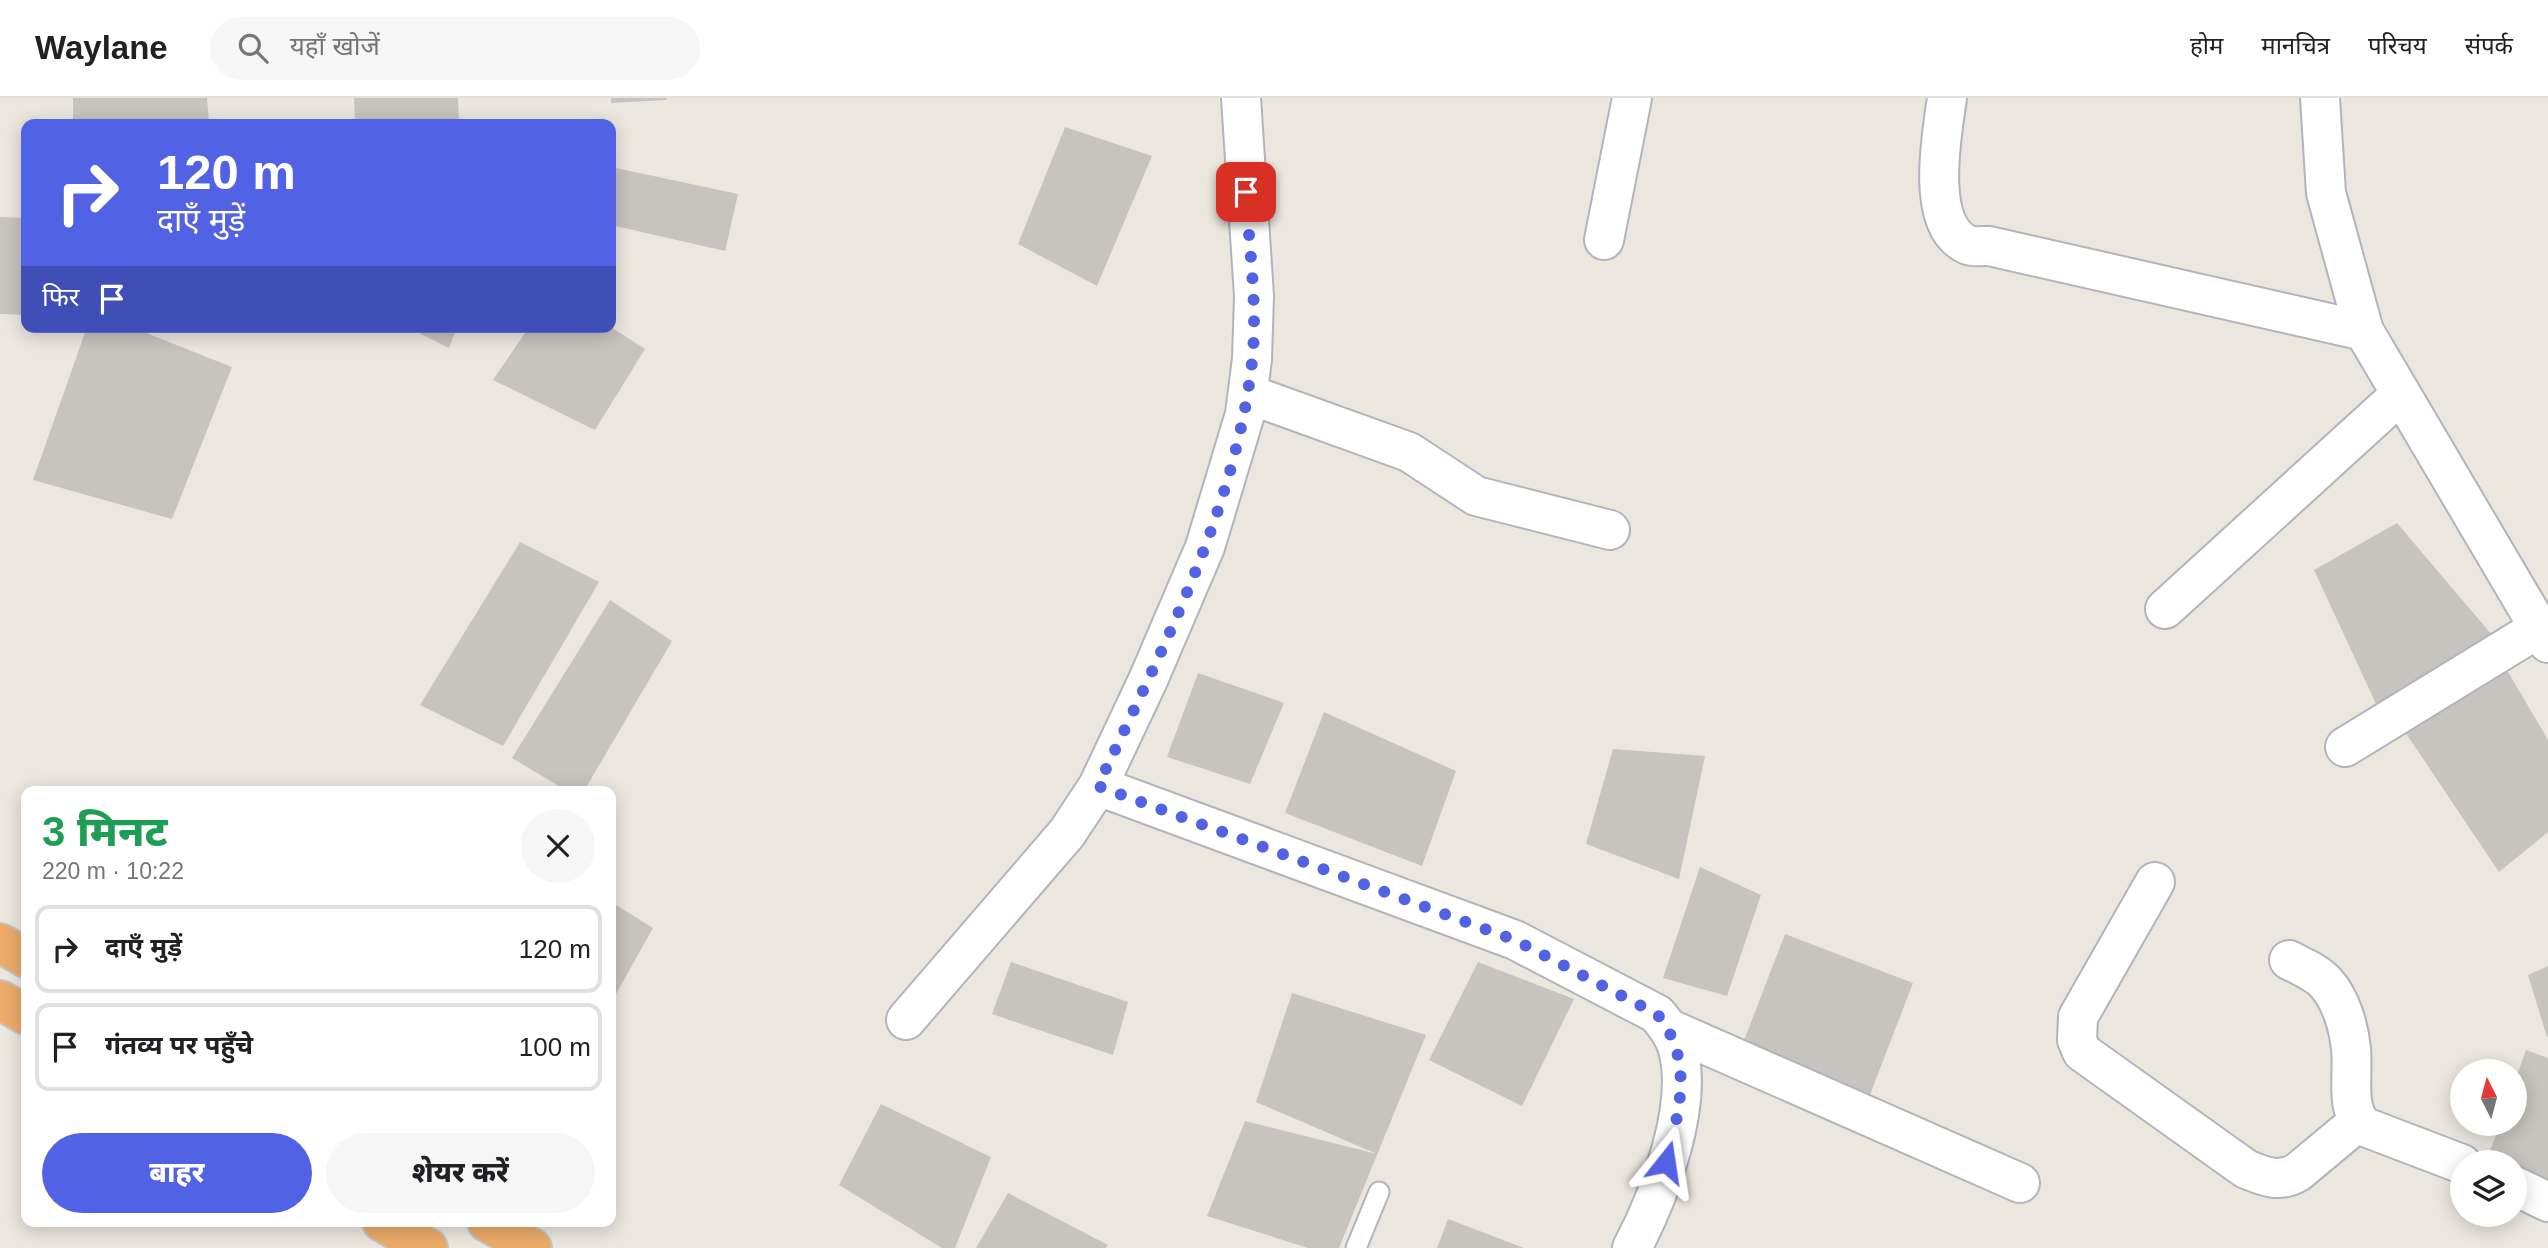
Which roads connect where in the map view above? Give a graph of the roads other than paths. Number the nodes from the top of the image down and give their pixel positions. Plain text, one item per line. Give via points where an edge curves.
1 (1241, 98) edge
2 (1632, 98) edge
3 (1947, 98) edge
4 (2320, 98) edge
5 (1604, 240) dead end
6 (2364, 331) junction
7 (1248, 394) junction
8 (2401, 394) junction
9 (1610, 530) dead end
10 (2165, 609) dead end
11 (2543, 635) edge
12 (2344, 747) dead end
13 (1098, 786) junction
14 (2155, 882) dead end
15 (0, 943) edge
16 (21, 955) edge
17 (2289, 960) dead end
18 (0, 1000) edge
19 (21, 1012) edge
20 (906, 1020) dead end
21 (1670, 1029) junction
22 (2358, 1122) junction
23 (2450, 1159) edge
24 (2020, 1183) dead end
25 (1379, 1192) dead end
26 (2527, 1192) edge
27 (2548, 1202) edge
28 (391, 1227) edge
29 (496, 1227) edge
30 (428, 1248) edge
31 (532, 1248) edge
32 (1356, 1248) edge
33 (1632, 1248) edge

1 - 7 street via 1254,296
2 - 5 street
3 - 6 street via 1938,161 1942,201 1950,230 1968,245
4 - 6 street via 2326,192
6 - 8 street
7 - 9 street via 1409,452 1476,496
7 - 13 street via 1205,547
8 - 10 street
8 - 11 street
11 - 12 street
13 - 20 street via 1067,834
13 - 21 street via 1515,940 1657,1014
14 - 22 street via 2078,1017 2082,1052 2246,1169 2274,1179 2298,1172
15 - 16 highway
17 - 22 street via 2328,985 2344,1016
18 - 19 highway
21 - 24 street
21 - 33 street via 1681,1072 1681,1104 1658,1188
22 - 23 street
25 - 32 lane
26 - 27 street
28 - 30 highway
29 - 31 highway

